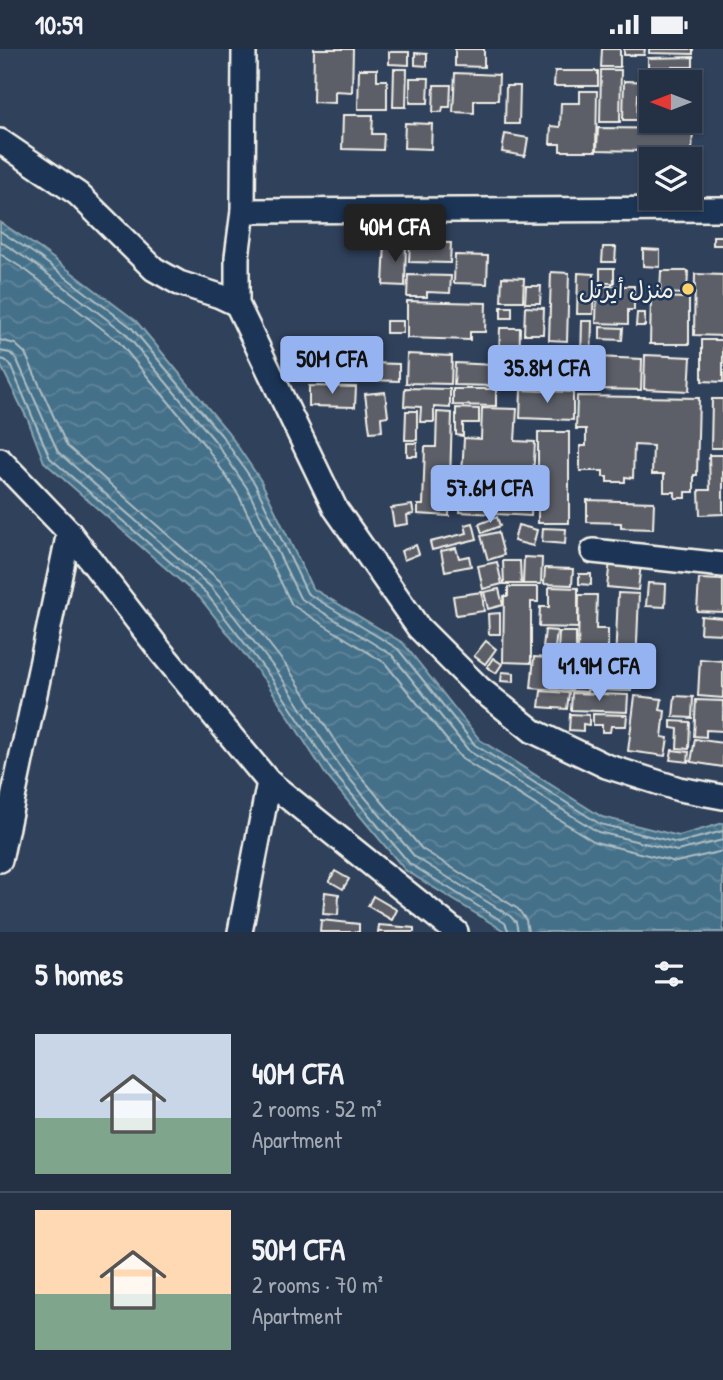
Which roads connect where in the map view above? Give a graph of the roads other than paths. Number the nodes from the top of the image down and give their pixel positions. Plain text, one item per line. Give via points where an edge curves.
1 (244, 49) edge
2 (0, 141) edge
3 (723, 209) edge
4 (243, 211) junction
5 (237, 305) junction
6 (0, 460) edge
7 (69, 532) junction
8 (593, 551) dead end
9 (723, 565) edge
10 (269, 782) junction
11 (723, 797) edge
12 (0, 860) edge
13 (240, 932) edge
14 (456, 932) edge

1 - 4 street
2 - 5 street via 78,194 154,269
3 - 4 street
4 - 5 street
5 - 11 street via 335,508 418,627 479,688 533,731 606,766 679,789
6 - 7 street
7 - 10 street
7 - 12 street
8 - 9 street
10 - 13 street
10 - 14 street

